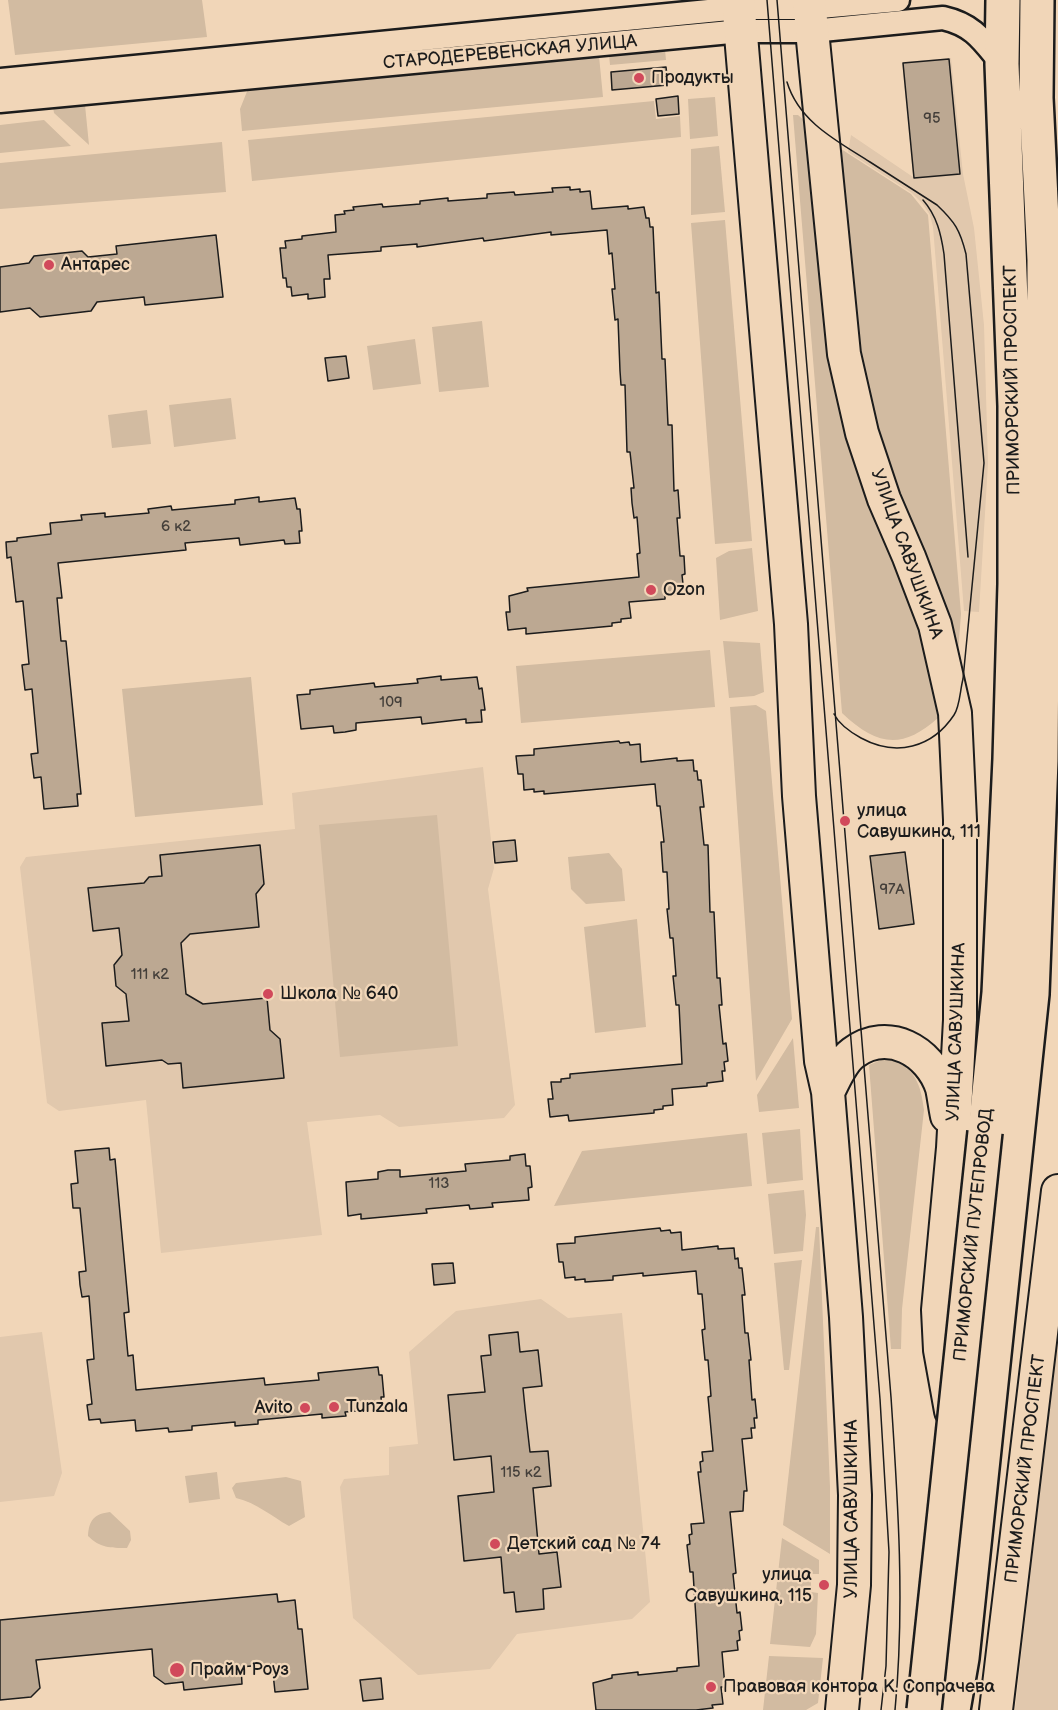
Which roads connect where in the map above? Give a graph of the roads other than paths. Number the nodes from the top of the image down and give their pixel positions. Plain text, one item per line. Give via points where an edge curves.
1 (898, 0) edge
2 (1003, 0) edge
3 (1038, 0) edge
4 (739, 13) edge
5 (810, 13) edge
6 (1002, 64) junction
7 (0, 80) edge
8 (0, 101) edge
9 (1044, 260) junction
10 (1058, 433) edge
11 (1026, 760) junction
12 (828, 1092) junction
13 (953, 1148) junction
14 (1058, 1191) edge
15 (962, 1658) junction
16 (842, 1710) edge
17 (924, 1710) edge
18 (934, 1710) edge
19 (953, 1710) edge
20 (963, 1710) edge
21 (996, 1710) edge

1 - 5 street, СТАРОДЕРЕВЕНСКАЯ УЛИЦА
2 - 6 main road, ПРИМОРСКИЙ ПРОСПЕКТ
3 - 9 main road, ПРИМОРСКИЙ ПРОСПЕКТ via 1036,98
4 - 5 street, СТАРОДЕРЕВЕНСКАЯ УЛИЦА
4 - 7 street, СТАРОДЕРЕВЕНСКАЯ УЛИЦА
4 - 8 street, СТАРОДЕРЕВЕНСКАЯ УЛИЦА
4 - 12 main road, УЛИЦА САВУШКИНА via 791,624 799,796 821,1061
5 - 6 street, СТАРОДЕРЕВЕНСКАЯ УЛИЦА via 943,18 969,27
5 - 13 main road, УЛИЦА САВУШКИНА via 844,354 862,433 884,499 935,625 955,713 960,820 960,1020
6 - 11 main road, ПРИМОРСКИЙ ПРОСПЕКТ via 1015,406 1016,584
9 - 10 main road, ПРИМОРСКИЙ ПРОСПЕКТ
9 - 11 main road, ПРИМОРСКИЙ ПРОСПЕКТ
11 - 15 main road, ПРИМОРСКИЙ ПУТЕПРОВОД via 1032,994
11 - 17 main road, ПРИМОРСКИЙ ПУТЕПРОВОД, bridge
12 - 13 main road, УЛИЦА САВУШКИНА via 852,1053 876,1042 891,1041 910,1047 928,1063 941,1088
12 - 16 main road, УЛИЦА САВУШКИНА via 855,1495 854,1585
13 - 18 main road, УЛИЦА САВУШКИНА via 939,1310 940,1350 958,1445 960,1488
14 - 21 main road, ПРИМОРСКИЙ ПРОСПЕКТ
15 - 19 main road, ПРИМОРСКИЙ ПУТЕПРОВОД
15 - 20 main road

